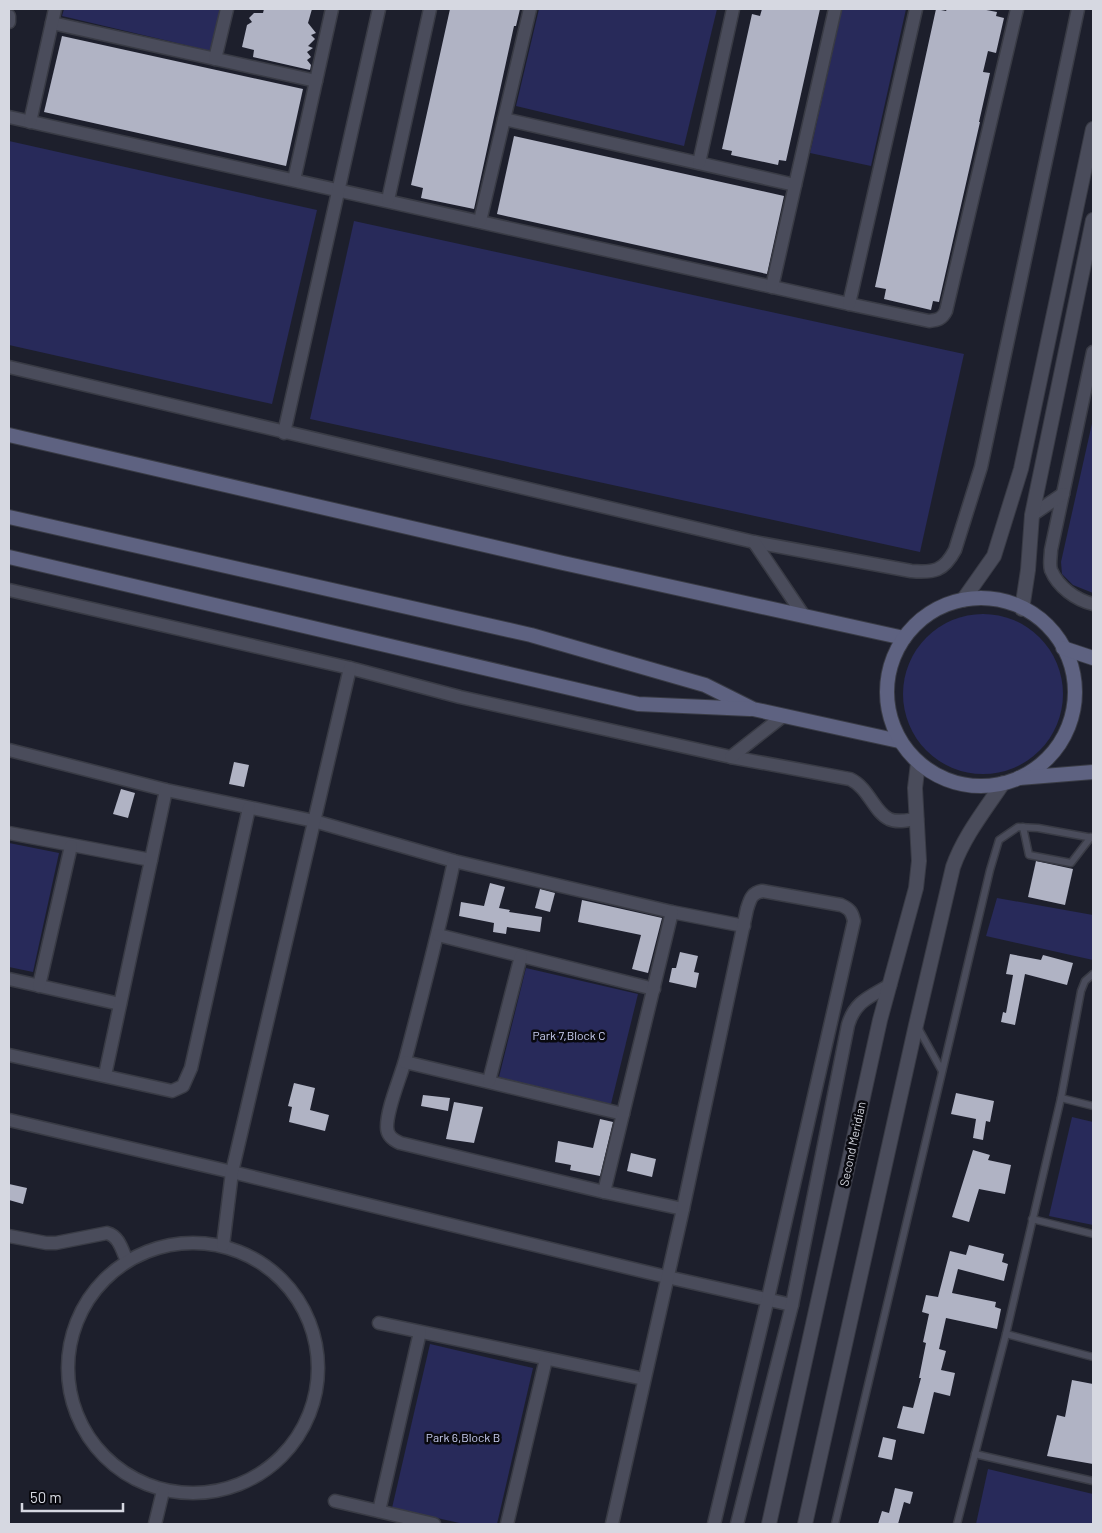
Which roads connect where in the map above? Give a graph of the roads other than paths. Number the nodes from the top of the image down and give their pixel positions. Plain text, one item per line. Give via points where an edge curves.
1 (55, 9) edge
2 (227, 9) edge
3 (332, 9) edge
4 (380, 9) edge
5 (430, 9) edge
6 (530, 9) edge
7 (733, 9) edge
8 (835, 9) edge
9 (916, 9) edge
10 (1016, 9) edge
11 (1078, 9) edge
12 (9, 16) edge
13 (9, 22) edge
14 (52, 22) junction
15 (216, 59) junction
16 (316, 82) junction
17 (9, 117) edge
18 (504, 119) junction
19 (30, 122) junction
20 (1093, 129) edge
21 (699, 163) junction
22 (294, 180) junction
23 (795, 185) junction
24 (339, 189) junction
25 (388, 200) junction
26 (1093, 220) edge
27 (480, 221) junction
28 (772, 287) junction
29 (849, 304) junction
30 (1093, 352) edge
31 (9, 367) edge
32 (284, 433) junction
33 (9, 435) edge
34 (1063, 494) junction
35 (1032, 515) junction
36 (9, 517) edge
37 (754, 542) junction
38 (9, 557) edge
39 (9, 590) edge
40 (963, 600) junction
41 (1093, 604) edge
42 (1022, 608) junction
43 (804, 616) junction
44 (904, 638) junction
45 (1063, 648) junction
46 (1093, 658) edge
47 (350, 668) junction
48 (753, 709) junction
49 (783, 716) junction
50 (900, 741) junction
51 (9, 750) edge
52 (731, 757) junction
53 (918, 763) junction
54 (1093, 772) edge
55 (1018, 778) junction
56 (1003, 783) junction
57 (166, 790) junction
58 (250, 808) junction
59 (917, 819) junction
60 (314, 821) junction
61 (1023, 827) junction
62 (9, 834) edge
63 (1092, 838) edge
64 (71, 846) junction
65 (151, 860) junction
66 (454, 862) junction
67 (672, 912) junction
68 (744, 926) junction
69 (438, 935) junction
70 (521, 956) junction
71 (1093, 974) edge
72 (9, 979) edge
73 (890, 985) junction
74 (39, 986) junction
75 (654, 989) junction
76 (120, 1004) junction
77 (916, 1025) junction
78 (9, 1056) edge
79 (405, 1062) junction
80 (942, 1071) junction
81 (105, 1075) junction
82 (489, 1081) junction
83 (1061, 1098) junction
84 (1093, 1106) edge
85 (623, 1114) junction
86 (9, 1120) edge
87 (232, 1172) junction
88 (604, 1192) junction
89 (683, 1209) junction
90 (1032, 1219) junction
91 (1093, 1234) edge
92 (9, 1236) edge
93 (223, 1245) junction
94 (127, 1261) junction
95 (668, 1277) junction
96 (768, 1298) junction
97 (792, 1305) junction
98 (379, 1323) dead end
99 (420, 1332) junction
100 (1006, 1334) junction
101 (1093, 1357) edge
102 (546, 1359) junction
103 (644, 1379) junction
104 (975, 1454) junction
105 (1093, 1481) edge
106 (163, 1491) junction
107 (335, 1501) dead end
108 (379, 1511) junction
109 (155, 1524) edge
110 (434, 1524) edge
111 (506, 1524) edge
112 (612, 1524) edge
113 (714, 1524) edge
114 (737, 1524) edge
115 (769, 1524) edge
116 (805, 1524) edge
117 (835, 1524) edge
118 (957, 1524) edge

1 - 14 street
2 - 15 street
3 - 16 street
4 - 24 street
5 - 25 street
6 - 18 street
7 - 21 street
8 - 23 street
9 - 29 street
10 - 29 street via 943,317 929,321
11 - 37 street via 981,467 949,561 940,569 911,571
12 - 13 street
14 - 15 street
14 - 19 street
15 - 16 street
16 - 22 street
17 - 19 street
18 - 21 street
18 - 27 street
19 - 22 street
20 - 40 street via 1020,469 994,556
21 - 23 street
22 - 24 street
23 - 28 street
24 - 25 street
24 - 32 street
25 - 27 street
26 - 35 street
27 - 28 street
28 - 29 street
30 - 34 street
31 - 32 street
32 - 37 street
33 - 43 main road
34 - 35 street
34 - 41 street via 1051,550 1051,569 1074,596
35 - 42 street
36 - 48 main road via 530,635 705,685
37 - 43 street
38 - 48 main road via 638,704
39 - 47 street
40 - 42 main road via 998,600
40 - 44 main road via 942,607 920,620
42 - 45 main road via 1038,618
43 - 44 main road
44 - 50 main road via 892,660 886,695 890,718
45 - 46 main road
45 - 55 main road via 1076,685 1074,710 1062,736 1045,760
47 - 52 street via 460,697
47 - 60 street
48 - 49 main road
49 - 50 main road
49 - 52 street
50 - 53 main road
51 - 57 street
52 - 59 street via 850,779 859,784 889,819
53 - 56 main road via 950,782 990,786
53 - 59 street, Second Meridian via 915,788
54 - 55 main road
55 - 56 main road
56 - 77 street via 959,850 944,900
57 - 58 street
57 - 65 street
58 - 60 street
58 - 81 street via 190,1068 183,1086 172,1091
59 - 73 street, Second Meridian via 916,888
60 - 66 street
60 - 87 street
61 - 63 lane
61 - 63 lane via 1029,855 1071,863
61 - 80 lane via 1010,831 999,840
62 - 64 street
64 - 65 street
64 - 74 street
65 - 76 street
66 - 67 street
66 - 69 street
67 - 68 street
67 - 75 street
68 - 89 street
68 - 96 street via 750,899 755,892 762,891 841,905 848,908 854,921
69 - 70 street
69 - 79 street
70 - 75 street
70 - 82 street
71 - 83 lane via 1081,991
72 - 74 street
73 - 97 street via 866,999 852,1014
73 - 115 street, Second Meridian
74 - 76 street
75 - 85 street
76 - 81 street
77 - 80 lane
77 - 116 street
78 - 81 street
79 - 82 street
79 - 88 street via 388,1119 387,1130 392,1139
80 - 117 lane
82 - 85 street
83 - 84 lane
83 - 90 lane
85 - 88 street
86 - 87 street
87 - 93 street
87 - 95 street
88 - 89 street
89 - 95 street
90 - 91 lane
90 - 100 lane
92 - 94 street via 56,1243 113,1234
93 - 94 street via 174,1243
93 - 106 street via 260,1260 289,1286 310,1320 319,1358 315,1398 300,1434 274,1464 240,1485 202,1494
94 - 106 street via 98,1284 78,1316 68,1351 68,1388 79,1423 100,1454 128,1477
95 - 96 street
95 - 103 street
96 - 97 street
96 - 113 street
97 - 114 street
98 - 99 street
99 - 102 street
99 - 108 street
100 - 101 lane
100 - 104 lane
102 - 103 street
102 - 111 street
103 - 112 street
104 - 105 lane
104 - 118 lane
106 - 109 street
107 - 108 street
108 - 110 street

